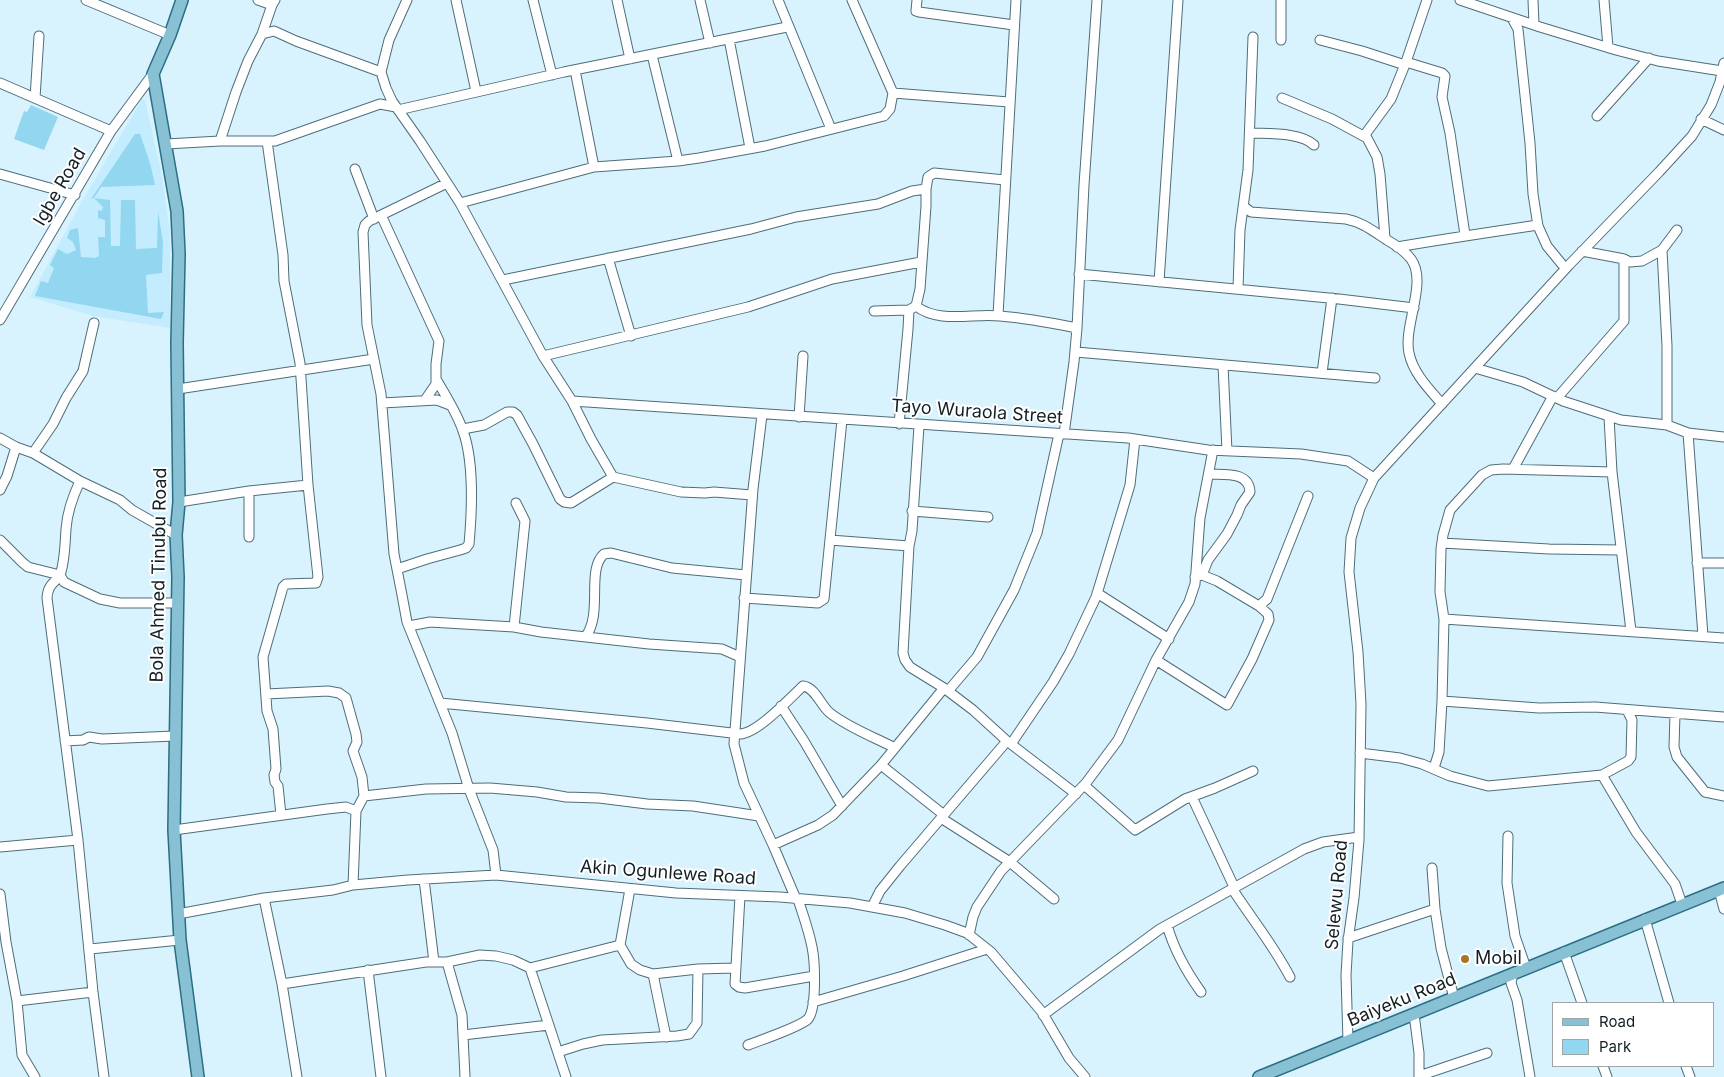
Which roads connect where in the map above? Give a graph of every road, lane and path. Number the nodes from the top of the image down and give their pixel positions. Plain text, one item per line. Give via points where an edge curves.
1 (86, 0) edge
2 (182, 0) edge
3 (258, 0) edge
4 (406, 0) edge
5 (456, 0) edge
6 (533, 0) edge
7 (618, 0) edge
8 (700, 0) edge
9 (778, 0) edge
10 (852, 0) edge
11 (917, 0) edge
12 (1016, 0) edge
13 (1097, 0) edge
14 (1178, 0) edge
15 (1281, 0) edge
16 (1427, 0) edge
17 (1460, 0) edge
18 (1533, 0) edge
19 (1604, 0) edge
20 (1470, 2) edge
21 (273, 3) edge
22 (1512, 18) junction
23 (268, 19) junction
24 (1530, 24) junction
25 (1014, 25) junction
26 (788, 27) junction
27 (1518, 29) junction
28 (274, 31) junction
29 (262, 34) junction
30 (170, 35) junction
31 (39, 36) dead end
32 (1254, 38) dead end
33 (729, 39) junction
34 (1280, 40) dead end
35 (1320, 40) dead end
36 (710, 43) junction
37 (1608, 47) junction
38 (652, 55) junction
39 (1649, 58) junction
40 (630, 59) junction
41 (1406, 63) junction
42 (1723, 67) edge
43 (575, 70) junction
44 (381, 72) junction
45 (153, 74) junction
46 (552, 75) junction
47 (0, 83) edge
48 (386, 89) junction
49 (476, 91) junction
50 (893, 93) junction
51 (34, 98) junction
52 (1282, 98) dead end
53 (1009, 102) junction
54 (380, 104) junction
55 (397, 109) junction
56 (1597, 116) dead end
57 (1701, 119) junction
58 (830, 129) junction
59 (1724, 130) edge
60 (111, 131) junction
61 (1250, 133) junction
62 (1364, 136) junction
63 (220, 141) junction
64 (267, 141) junction
65 (166, 144) junction
66 (1314, 145) dead end
67 (750, 148) junction
68 (678, 161) junction
69 (594, 167) junction
70 (354, 169) dead end
71 (0, 174) edge
72 (1005, 180) junction
73 (447, 183) junction
74 (926, 188) junction
75 (75, 195) junction
76 (460, 203) junction
77 (1247, 209) junction
78 (378, 217) junction
79 (1538, 225) junction
80 (1677, 230) dead end
81 (1465, 235) junction
82 (1385, 238) junction
83 (1397, 247) junction
84 (1662, 250) junction
85 (1582, 252) junction
86 (608, 258) junction
87 (1624, 259) junction
88 (921, 262) junction
89 (1566, 268) junction
90 (1079, 274) junction
91 (503, 280) junction
92 (1159, 282) junction
93 (1238, 290) junction
94 (1332, 298) junction
95 (912, 308) junction
96 (1414, 308) junction
97 (874, 310) dead end
98 (998, 316) junction
99 (0, 320) edge
100 (94, 323) dead end
101 (1077, 328) junction
102 (630, 336) junction
103 (1076, 352) junction
104 (543, 356) junction
105 (803, 356) dead end
106 (374, 359) junction
107 (1223, 365) junction
108 (1475, 368) junction
109 (300, 369) junction
110 (1322, 373) junction
111 (1375, 378) dead end
112 (436, 379) junction
113 (178, 389) junction
114 (1555, 397) junction
115 (426, 400) junction
116 (572, 402) junction
117 (382, 403) junction
118 (1442, 404) junction
119 (450, 405) junction
120 (762, 414) junction
121 (1610, 416) junction
122 (799, 417) junction
123 (842, 420) junction
124 (899, 424) junction
125 (1667, 425) junction
126 (919, 426) junction
127 (462, 429) junction
128 (1688, 433) junction
129 (1061, 434) junction
130 (0, 438) edge
131 (1724, 438) edge
132 (1135, 439) junction
133 (16, 447) junction
134 (1213, 450) junction
135 (1227, 451) junction
136 (34, 454) junction
137 (1513, 469) junction
138 (1612, 472) junction
139 (1209, 474) junction
140 (613, 477) junction
141 (1374, 478) junction
142 (80, 481) junction
143 (308, 485) junction
144 (0, 490) edge
145 (249, 492) junction
146 (752, 496) junction
147 (1308, 496) dead end
148 (179, 502) junction
149 (516, 503) dead end
150 (912, 511) junction
151 (988, 517) dead end
152 (176, 535) junction
153 (249, 536) dead end
154 (0, 540) edge
155 (830, 540) junction
156 (1442, 543) junction
157 (909, 546) junction
158 (1621, 550) junction
159 (1724, 563) edge
160 (1698, 564) junction
161 (397, 569) junction
162 (44, 571) junction
163 (60, 575) junction
164 (746, 575) junction
165 (1199, 576) junction
166 (49, 586) junction
167 (1097, 593) junction
168 (744, 598) junction
169 (177, 603) junction
170 (1259, 606) junction
171 (1444, 620) junction
172 (409, 626) junction
173 (514, 627) junction
174 (1631, 631) junction
175 (590, 635) junction
176 (1703, 636) junction
177 (1724, 638) edge
178 (1169, 639) junction
179 (740, 657) junction
180 (1156, 660) junction
181 (946, 690) junction
182 (266, 694) junction
183 (1442, 701) junction
184 (440, 703) junction
185 (781, 706) junction
186 (1628, 710) junction
187 (1640, 711) junction
188 (1675, 714) junction
189 (1724, 717) edge
190 (1632, 720) junction
191 (734, 733) junction
192 (175, 736) junction
193 (66, 741) junction
194 (1009, 743) junction
195 (895, 748) junction
196 (1360, 753) junction
197 (882, 765) junction
198 (1434, 768) junction
199 (1253, 771) dead end
200 (1602, 775) junction
201 (1084, 785) junction
202 (469, 789) junction
203 (1076, 794) junction
204 (364, 796) junction
205 (1724, 796) edge
206 (1192, 797) junction
207 (842, 806) junction
208 (356, 811) junction
209 (281, 815) junction
210 (759, 816) junction
211 (943, 817) junction
212 (174, 830) junction
213 (1508, 836) dead end
214 (1359, 837) junction
215 (78, 840) junction
216 (773, 845) junction
217 (0, 847) edge
218 (1010, 862) junction
219 (1432, 868) dead end
220 (496, 875) junction
221 (424, 879) junction
222 (353, 885) junction
223 (630, 889) junction
224 (1234, 889) junction
225 (1721, 889) edge
226 (0, 894) edge
227 (740, 896) junction
228 (264, 898) junction
229 (797, 899) junction
230 (1054, 899) dead end
231 (1682, 904) junction
232 (872, 907) junction
233 (1435, 909) junction
234 (1724, 909) edge
235 (178, 914) junction
236 (1645, 919) junction
237 (1166, 925) junction
238 (969, 935) junction
239 (1348, 938) junction
240 (180, 940) junction
241 (620, 945) junction
242 (90, 949) junction
243 (987, 949) junction
244 (1564, 952) junction
245 (434, 962) junction
246 (447, 962) junction
247 (530, 968) junction
248 (735, 968) junction
249 (1526, 968) junction
250 (698, 969) junction
251 (368, 970) junction
252 (1513, 973) junction
253 (653, 974) junction
254 (814, 976) junction
255 (1290, 977) dead end
256 (282, 984) junction
257 (93, 992) junction
258 (1201, 992) dead end
259 (1454, 998) junction
260 (17, 1001) junction
261 (813, 1002) junction
262 (1582, 1002) edge
263 (1669, 1002) edge
264 (1414, 1014) junction
265 (1043, 1015) junction
266 (549, 1025) junction
267 (463, 1035) junction
268 (666, 1037) junction
269 (1348, 1041) junction
270 (748, 1045) dead end
271 (558, 1052) junction
272 (1487, 1052) dead end
273 (1419, 1076) edge
274 (35, 1077) edge
275 (104, 1077) edge
276 (198, 1077) edge
277 (297, 1077) edge
278 (381, 1077) edge
279 (465, 1077) edge
280 (566, 1077) edge
281 (1085, 1077) edge
282 (1259, 1077) edge
283 (1530, 1077) edge

1 - 30 street
2 - 30 main road
3 - 21 street
4 - 44 street via 389,40
5 - 49 street
6 - 46 street
7 - 40 street
8 - 36 street
9 - 26 street
10 - 50 street
11 - 25 street via 916,11 919,12
12 - 25 street
13 - 90 street
14 - 92 street
15 - 34 street
16 - 41 street
17 - 20 street
18 - 24 street
19 - 37 street
20 - 22 street
21 - 23 street
22 - 24 street
22 - 27 street
23 - 28 street
23 - 29 street
24 - 27 street
24 - 37 street
25 - 53 street
26 - 33 street
26 - 58 street
27 - 79 street
28 - 29 street
28 - 44 street
29 - 63 street via 248,60
30 - 45 main road
31 - 51 street
32 - 61 street
33 - 36 street
33 - 67 street
35 - 41 street
36 - 38 street
37 - 39 street
38 - 40 street
38 - 68 street
39 - 42 street
39 - 56 street
40 - 43 street
41 - 62 street via 1391,99
41 - 81 street via 1445,76 1442,97
42 - 57 street, Selewu Road via 1711,105
43 - 46 street
43 - 69 street
44 - 48 street
45 - 60 street, Igbe Road
45 - 65 main road, Bola Ahmed Tinubu Road
46 - 49 street
47 - 51 street
48 - 54 street
48 - 55 street
49 - 55 street
50 - 53 street
50 - 58 street via 890,109 884,116
51 - 60 street
52 - 62 street
53 - 72 street
54 - 55 street
54 - 64 street via 276,141
55 - 73 street
57 - 59 street
57 - 85 street, Selewu Road via 1692,136 1676,154
58 - 67 street
60 - 75 street, Igbe Road
61 - 66 street via 1294,136 1309,140
61 - 77 street
62 - 82 street via 1373,147 1380,174
63 - 64 street
63 - 65 street
64 - 109 street via 284,281
65 - 113 main road, Bola Ahmed Tinubu Road via 177,211
67 - 68 street
68 - 69 street
69 - 76 street
70 - 78 street
71 - 75 street
72 - 74 street via 934,173 928,177
72 - 98 street
73 - 76 street
73 - 78 street
74 - 86 street via 878,204 796,217
74 - 88 street
75 - 99 street, Igbe Road
76 - 91 street
77 - 82 street via 1346,218 1358,221
77 - 93 street via 1240,230
78 - 106 street via 365,225 363,232 367,325
78 - 112 street via 439,341
79 - 81 street
79 - 89 street via 1547,246
80 - 84 street
81 - 83 street
82 - 83 street
83 - 96 street via 1411,258 1415,267
84 - 87 street via 1642,261
84 - 125 street
85 - 87 street
85 - 89 street, Selewu Road
86 - 91 street
86 - 102 street
87 - 114 street via 1624,320
88 - 95 street via 920,289
88 - 102 street via 832,279 748,307
89 - 108 street, Selewu Road
90 - 92 street
90 - 101 street
91 - 104 street
92 - 93 street
93 - 94 street
94 - 96 street
94 - 110 street
95 - 97 street
95 - 98 street via 933,314
95 - 124 street
96 - 118 street via 1408,332 1408,352 1425,384
98 - 101 street
100 - 136 street via 83,371
101 - 103 street
102 - 104 street
103 - 107 street
103 - 129 street
104 - 116 street
105 - 122 street
106 - 109 street
106 - 117 street
107 - 110 street
107 - 135 street
108 - 114 street via 1523,382
108 - 118 street, Selewu Road
109 - 113 street
109 - 143 street
110 - 111 street
112 - 115 street
112 - 119 street
113 - 148 main road, Bola Ahmed Tinubu Road
114 - 121 street
114 - 137 street
115 - 117 street
115 - 119 street
116 - 120 street, Tayo Wuraola Street
116 - 140 street
117 - 161 street
118 - 141 street, Selewu Road
119 - 127 street
120 - 122 street, Tayo Wuraola Street
120 - 146 street
121 - 125 street
121 - 138 street
122 - 123 street, Tayo Wuraola Street
123 - 124 street, Tayo Wuraola Street
123 - 155 street
124 - 126 street, Tayo Wuraola Street
125 - 128 street
126 - 129 street, Tayo Wuraola Street
126 - 150 street
127 - 140 street via 484,425 513,412 564,502 571,503
127 - 161 street via 467,444 470,488 469,544 466,548
128 - 131 street
128 - 160 street
129 - 132 street, Tayo Wuraola Street
129 - 181 street via 1037,533 1014,590 977,657
130 - 133 street
132 - 134 street, Tayo Wuraola Street
132 - 167 street via 1130,485
133 - 136 street
133 - 144 street
134 - 135 street, Tayo Wuraola Street
134 - 139 street
135 - 141 street, Tayo Wuraola Street via 1301,454 1348,461
136 - 142 street
137 - 138 street
137 - 156 street via 1491,470 1482,475 1450,510
138 - 158 street
139 - 165 street via 1200,518
139 - 165 street via 1240,476 1250,486 1250,492
140 - 146 street via 681,492
141 - 196 street, Selewu Road via 1351,538 1349,572 1360,678
142 - 152 street via 120,500
142 - 163 street via 66,528
143 - 145 street
143 - 182 street via 318,580 311,584 283,587 263,657
145 - 148 street
145 - 153 street
146 - 164 street
147 - 170 street via 1267,599
148 - 152 main road, Bola Ahmed Tinubu Road
149 - 173 street via 525,521
150 - 151 street
150 - 157 street
152 - 169 main road, Bola Ahmed Tinubu Road
154 - 162 street via 26,565
155 - 157 street
155 - 168 street via 821,602
156 - 158 street
156 - 171 street via 1440,592
157 - 181 street via 903,653 910,667
158 - 174 street
159 - 160 street
160 - 176 street
161 - 172 street
162 - 163 street
162 - 166 street
163 - 166 street
163 - 169 street via 64,582 100,600
164 - 168 street
164 - 175 street via 672,568 604,554 597,570 596,605
165 - 170 street via 1217,580
165 - 178 street
166 - 193 street via 47,598
167 - 178 street
167 - 194 street via 1053,682
168 - 179 street
169 - 192 main road, Bola Ahmed Tinubu Road
170 - 180 street via 1268,614 1269,620 1227,705
171 - 174 street
171 - 183 street
172 - 173 street via 430,622
172 - 184 street
173 - 175 street
174 - 176 street
175 - 179 street via 650,644 722,649
176 - 177 street
178 - 180 street
179 - 191 street
180 - 201 street via 1118,740
181 - 194 street
181 - 195 street
182 - 204 street via 328,691 346,698 356,734 353,751 362,777
182 - 209 street via 267,716 273,729 274,775
183 - 186 street
183 - 198 street via 1439,752
184 - 191 street
184 - 202 street
185 - 191 street via 755,729 746,734
185 - 195 street via 807,686 829,712
185 - 207 street
186 - 187 street
186 - 190 street
187 - 188 street
187 - 190 street
188 - 189 street
188 - 205 street via 1673,740 1677,756 1705,792
190 - 200 street via 1631,757
191 - 210 street via 744,783
192 - 193 street via 90,737
192 - 212 main road, Bola Ahmed Tinubu Road
193 - 215 street
194 - 203 street
194 - 211 street
195 - 197 street
196 - 198 street via 1400,758
196 - 214 street, Selewu Road
197 - 207 street
197 - 211 street
198 - 200 street via 1450,776 1488,786
199 - 206 street
200 - 231 street via 1636,832 1675,884
201 - 203 street
201 - 206 street via 1135,830
202 - 204 street via 426,789
202 - 210 street via 490,788 693,806
202 - 220 street via 493,850
203 - 218 street
204 - 208 street
206 - 224 street
207 - 216 street via 818,825
208 - 209 street via 342,807
208 - 222 street
209 - 212 street
210 - 216 street
211 - 218 street
211 - 232 street via 880,891
212 - 235 main road, Bola Ahmed Tinubu Road
213 - 249 street via 1507,884 1515,936
214 - 224 street via 1322,842 1304,849
214 - 239 street, Selewu Road
215 - 217 street
215 - 242 street
216 - 229 street
218 - 230 street
218 - 238 street via 977,908
219 - 233 street
220 - 221 street, Akin Ogunlewe Road
220 - 223 street, Akin Ogunlewe Road
221 - 222 street, Akin Ogunlewe Road
221 - 245 street
222 - 228 street, Akin Ogunlewe Road
223 - 227 street, Akin Ogunlewe Road
223 - 241 street
224 - 237 street
224 - 255 street via 1274,947
225 - 231 main road, Baiyeku Road
225 - 234 street
226 - 260 street
227 - 229 street, Akin Ogunlewe Road
227 - 248 street
228 - 235 street, Akin Ogunlewe Road
228 - 256 street
229 - 232 street, Akin Ogunlewe Road
229 - 254 street via 812,947
231 - 236 main road, Baiyeku Road
232 - 238 street, Akin Ogunlewe Road via 905,913
233 - 239 street
233 - 259 street
235 - 240 main road, Bola Ahmed Tinubu Road
236 - 244 main road, Baiyeku Road
236 - 263 street
237 - 258 street via 1171,942
237 - 265 street
238 - 243 street, Akin Ogunlewe Road
239 - 269 street, Selewu Road
240 - 242 street
240 - 276 main road, Bola Ahmed Tinubu Road
241 - 247 street
241 - 253 street via 631,964
242 - 257 street
243 - 261 street
243 - 265 street, Akin Ogunlewe Road
244 - 249 main road, Baiyeku Road
244 - 262 street
245 - 246 street
245 - 251 street
246 - 247 street via 480,955 496,956
246 - 267 street via 462,1015
247 - 266 street
248 - 250 street
248 - 254 street via 735,984 745,988
249 - 252 main road, Baiyeku Road
250 - 253 street
250 - 268 street via 697,1023 689,1034
251 - 256 street
251 - 278 street
252 - 259 main road, Baiyeku Road
252 - 283 street via 1511,983 1517,1000
253 - 268 street
254 - 261 street
256 - 277 street
257 - 260 street
257 - 275 street
259 - 264 main road, Baiyeku Road
260 - 274 street via 22,1055
261 - 270 street via 806,1020
264 - 269 main road, Baiyeku Road
264 - 273 street
265 - 281 street, Akin Ogunlewe Road
266 - 267 street
266 - 271 street
267 - 279 street
268 - 271 street via 602,1040
269 - 282 main road, Baiyeku Road
271 - 280 street
272 - 273 street

